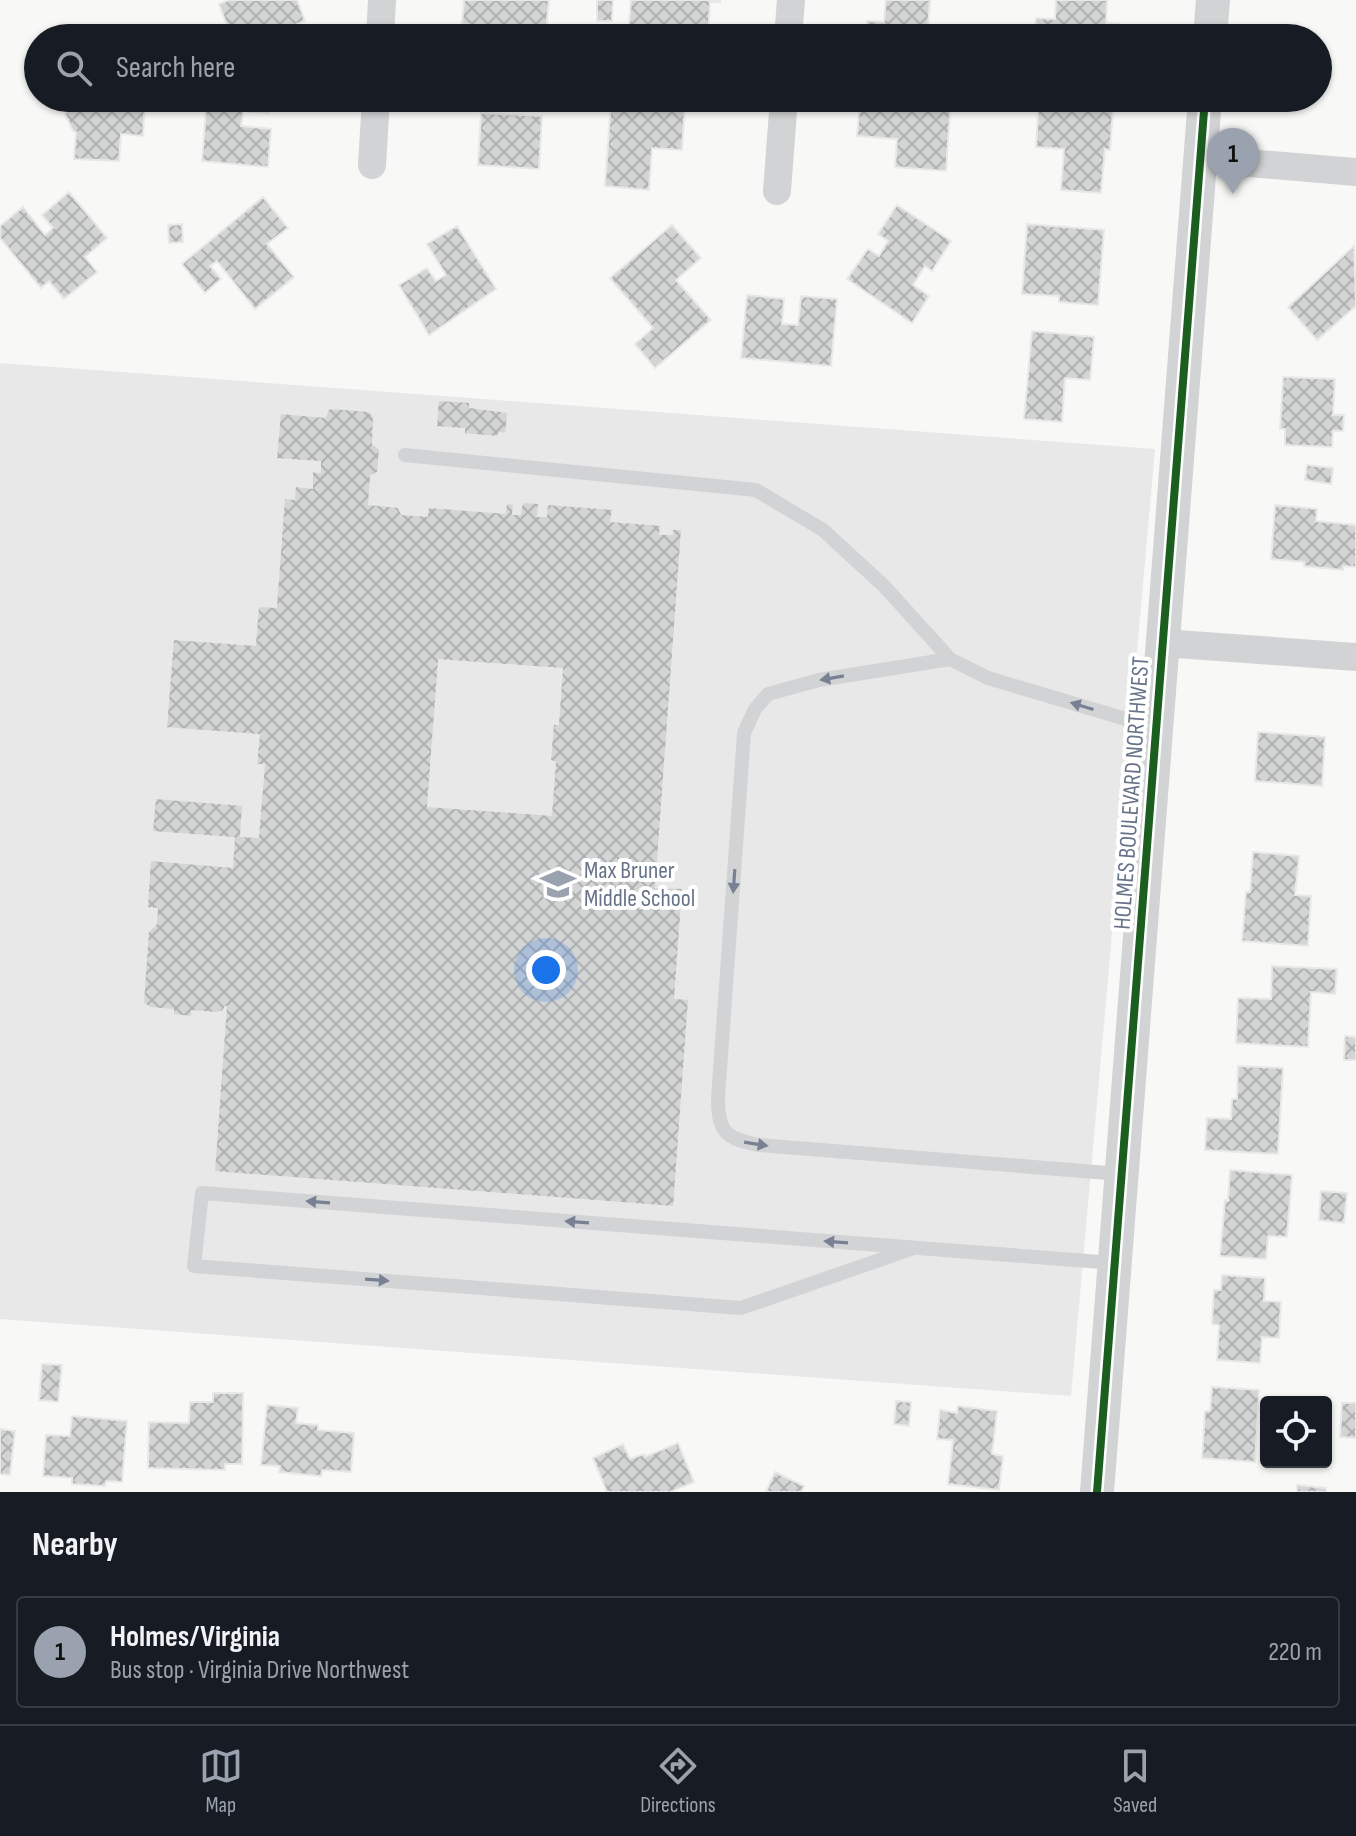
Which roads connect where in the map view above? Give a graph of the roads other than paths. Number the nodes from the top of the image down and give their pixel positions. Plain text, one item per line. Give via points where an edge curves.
1 (382, 0) edge
2 (791, 0) edge
3 (1213, 0) edge
4 (381, 24) edge
5 (789, 24) edge
6 (1211, 24) edge
7 (375, 112) edge
8 (783, 112) edge
9 (1204, 112) edge
10 (1201, 159) junction
11 (372, 165) dead end
12 (1356, 172) edge
13 (777, 191) dead end
14 (405, 455) dead end
15 (1163, 643) junction
16 (1356, 657) edge
17 (950, 659) junction
18 (1156, 728) junction
19 (1122, 1174) junction
20 (914, 1248) junction
21 (1115, 1263) junction
22 (1097, 1492) edge

1 - 4 street
2 - 5 street
3 - 6 street
7 - 11 street
8 - 13 street
9 - 10 street, HOLMES BOULEVARD NORTHWEST
10 - 12 street
10 - 15 street, HOLMES BOULEVARD NORTHWEST
14 - 17 lane via 756,490 823,530 884,586
15 - 16 street
15 - 18 street, HOLMES BOULEVARD NORTHWEST
18 -> 17 lane via 988,678
17 -> 19 lane via 819,680 768,694 755,709 744,733 718,1115 734,1140 759,1145
18 - 19 street, HOLMES BOULEVARD NORTHWEST
19 - 21 street, HOLMES BOULEVARD NORTHWEST
20 -> 20 lane via 202,1193 194,1266 741,1308
20 - 21 lane
21 - 22 street, HOLMES BOULEVARD NORTHWEST

